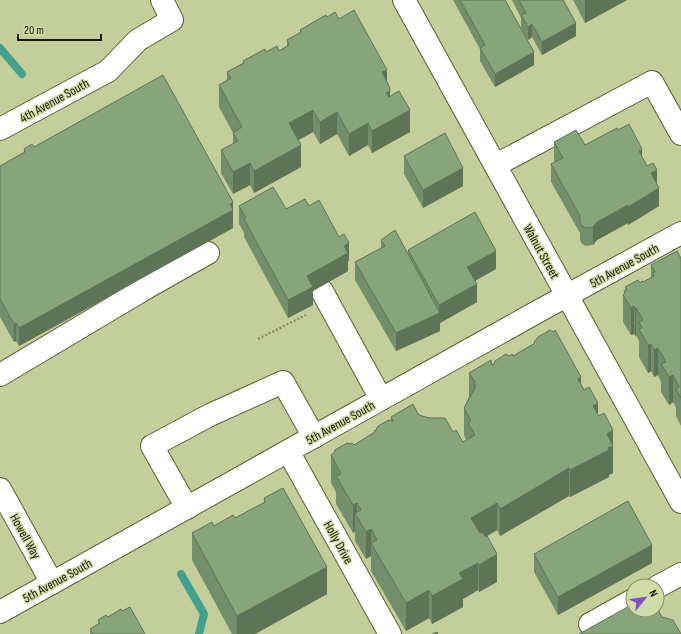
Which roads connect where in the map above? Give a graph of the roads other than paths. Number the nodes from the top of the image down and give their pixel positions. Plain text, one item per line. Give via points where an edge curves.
1 (162, 0) edge
2 (404, 0) edge
3 (0, 129) edge
4 (681, 134) edge
5 (496, 165) junction
6 (681, 233) edge
7 (208, 253) dead end
8 (567, 296) junction
9 (325, 297) road end
10 (0, 374) edge
11 (381, 399) junction
12 (314, 437) junction
13 (288, 451) junction
14 (0, 489) edge
15 (681, 502) edge
16 (186, 508) junction
17 (681, 574) edge
18 (52, 583) junction
19 (665, 583) edge
20 (625, 604) edge
21 (0, 612) edge
22 (590, 624) dead end
23 (390, 634) edge

1 - 3 street, 4th Avenue South via 172,20 138,40 108,70
2 - 5 street, Walnut Street
4 - 5 street via 652,82
5 - 8 street, Walnut Street
6 - 8 street, 5th Avenue South
7 - 10 street
8 - 11 street, 5th Avenue South
8 - 15 street, Walnut Street
9 - 11 street
11 - 12 street, 5th Avenue South
12 - 13 street, 5th Avenue South
12 - 16 street via 283,382 210,415 152,446
13 - 16 street, 5th Avenue South
13 - 23 street, Holly Drive
14 - 18 street, Howell Way
16 - 18 street, 5th Avenue South
17 - 19 street
18 - 21 street, 5th Avenue South
20 - 22 street

